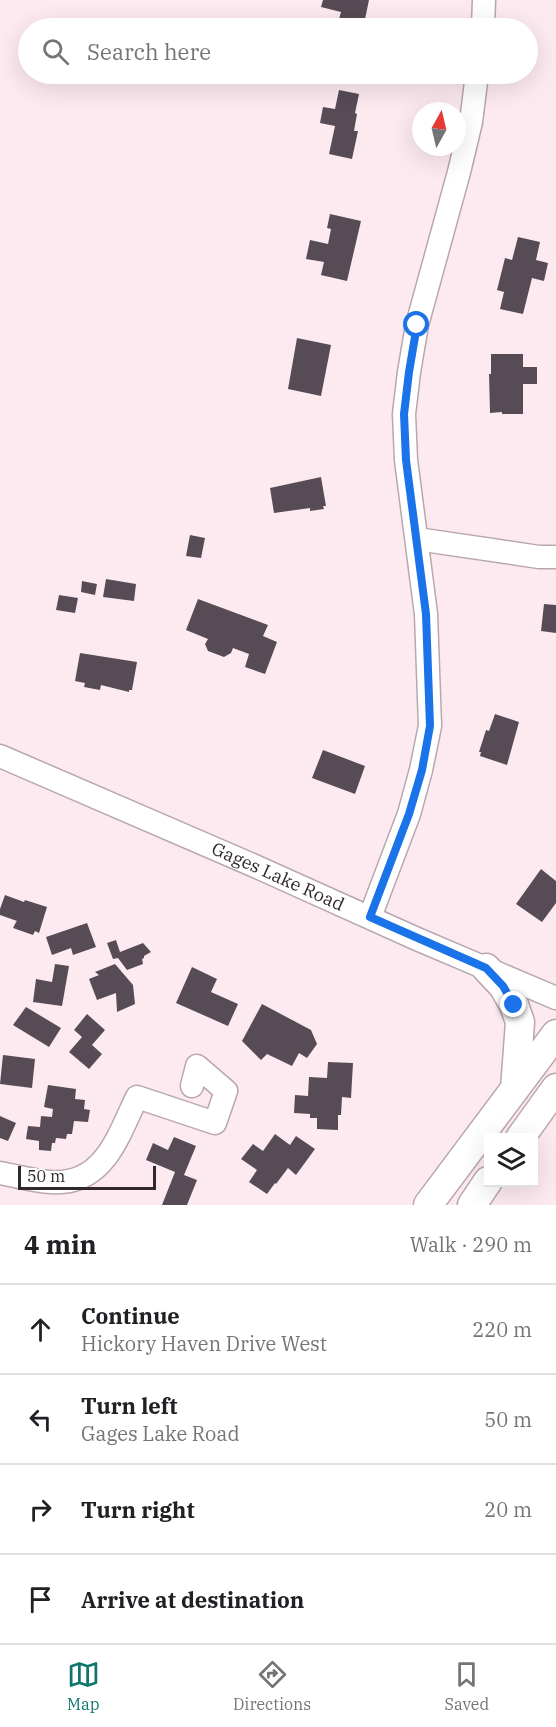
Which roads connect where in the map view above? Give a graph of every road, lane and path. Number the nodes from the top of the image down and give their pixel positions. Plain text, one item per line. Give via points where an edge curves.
1 (484, 0) edge
2 (483, 18) edge
3 (476, 84) edge
4 (417, 539) junction
5 (556, 557) edge
6 (0, 756) edge
7 (370, 917) junction
8 (486, 968) junction
9 (556, 998) edge
10 (556, 1034) edge
11 (192, 1086) dead end
12 (556, 1088) edge
13 (515, 1089) junction
14 (523, 1133) edge
15 (0, 1173) edge
16 (484, 1187) edge
17 (428, 1205) edge
18 (471, 1205) edge

1 - 2 street
3 - 4 street via 471,122 417,325 409,372 404,414 406,460
4 - 5 street
4 - 7 street via 426,614 430,726 409,814
6 - 7 street, Gages Lake Road
7 - 8 street, Gages Lake Road
8 - 9 street, Gages Lake Road
8 - 13 main road via 503,986 520,1022
10 - 13 main road
11 - 15 street via 196,1066 226,1091 215,1122 137,1097 110,1152 93,1172 68,1182
12 - 14 main road
13 - 17 main road
16 - 18 main road

